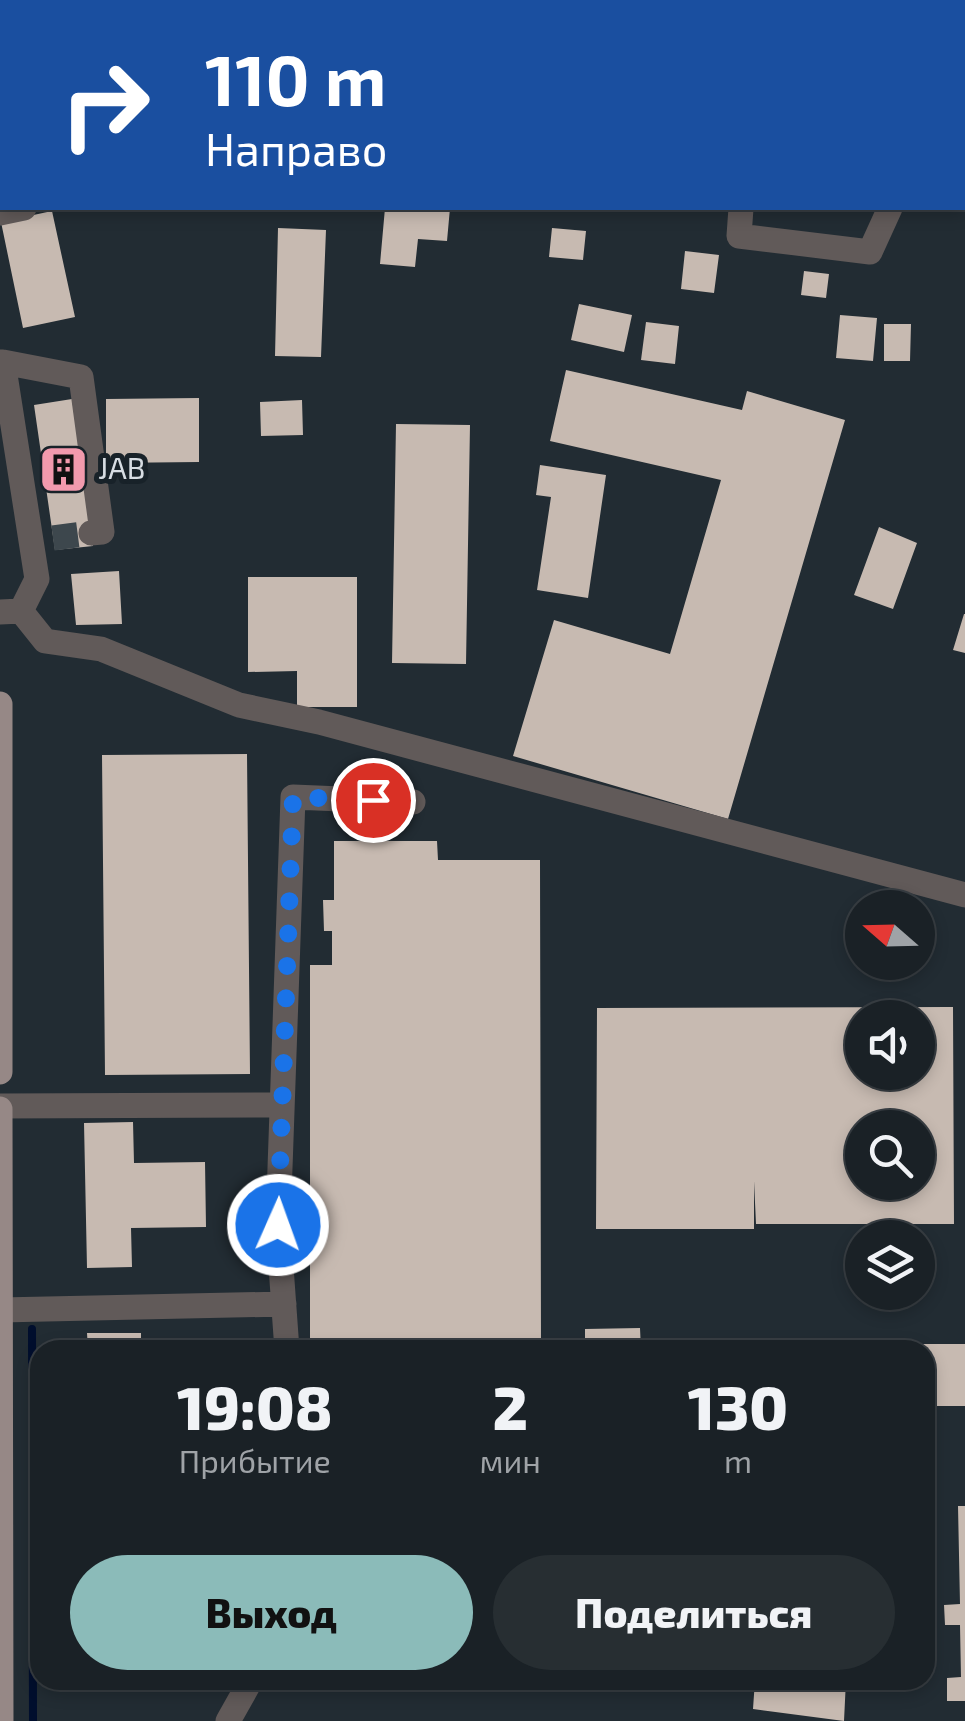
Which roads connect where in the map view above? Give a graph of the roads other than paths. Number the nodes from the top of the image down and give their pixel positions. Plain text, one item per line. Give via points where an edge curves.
1 (740, 210) edge
2 (889, 210) edge
3 (1, 362) edge
4 (91, 534) dead end
5 (11, 612) edge
6 (0, 704) edge
7 (0, 725) edge
8 (412, 802) dead end
9 (965, 895) edge
10 (0, 1072) edge
11 (282, 1104) junction
12 (0, 1108) edge
13 (0, 1129) edge
14 (284, 1304) junction
15 (0, 1310) edge
16 (286, 1340) edge
17 (0, 1616) edge
18 (245, 1690) edge
19 (1, 1721) edge
20 (228, 1721) edge

1 - 2 lane via 739,236 870,252
3 - 4 lane via 81,376 102,532
3 - 5 lane via 42,540 36,580
5 - 9 lane via 45,641 102,649 239,705
6 - 7 main road
7 - 10 main road
8 - 11 lane via 293,797
11 - 12 lane
11 - 14 lane via 278,1225
12 - 13 main road
13 - 15 main road
14 - 15 lane
14 - 16 lane
15 - 17 main road
17 - 19 main road
18 - 20 lane

